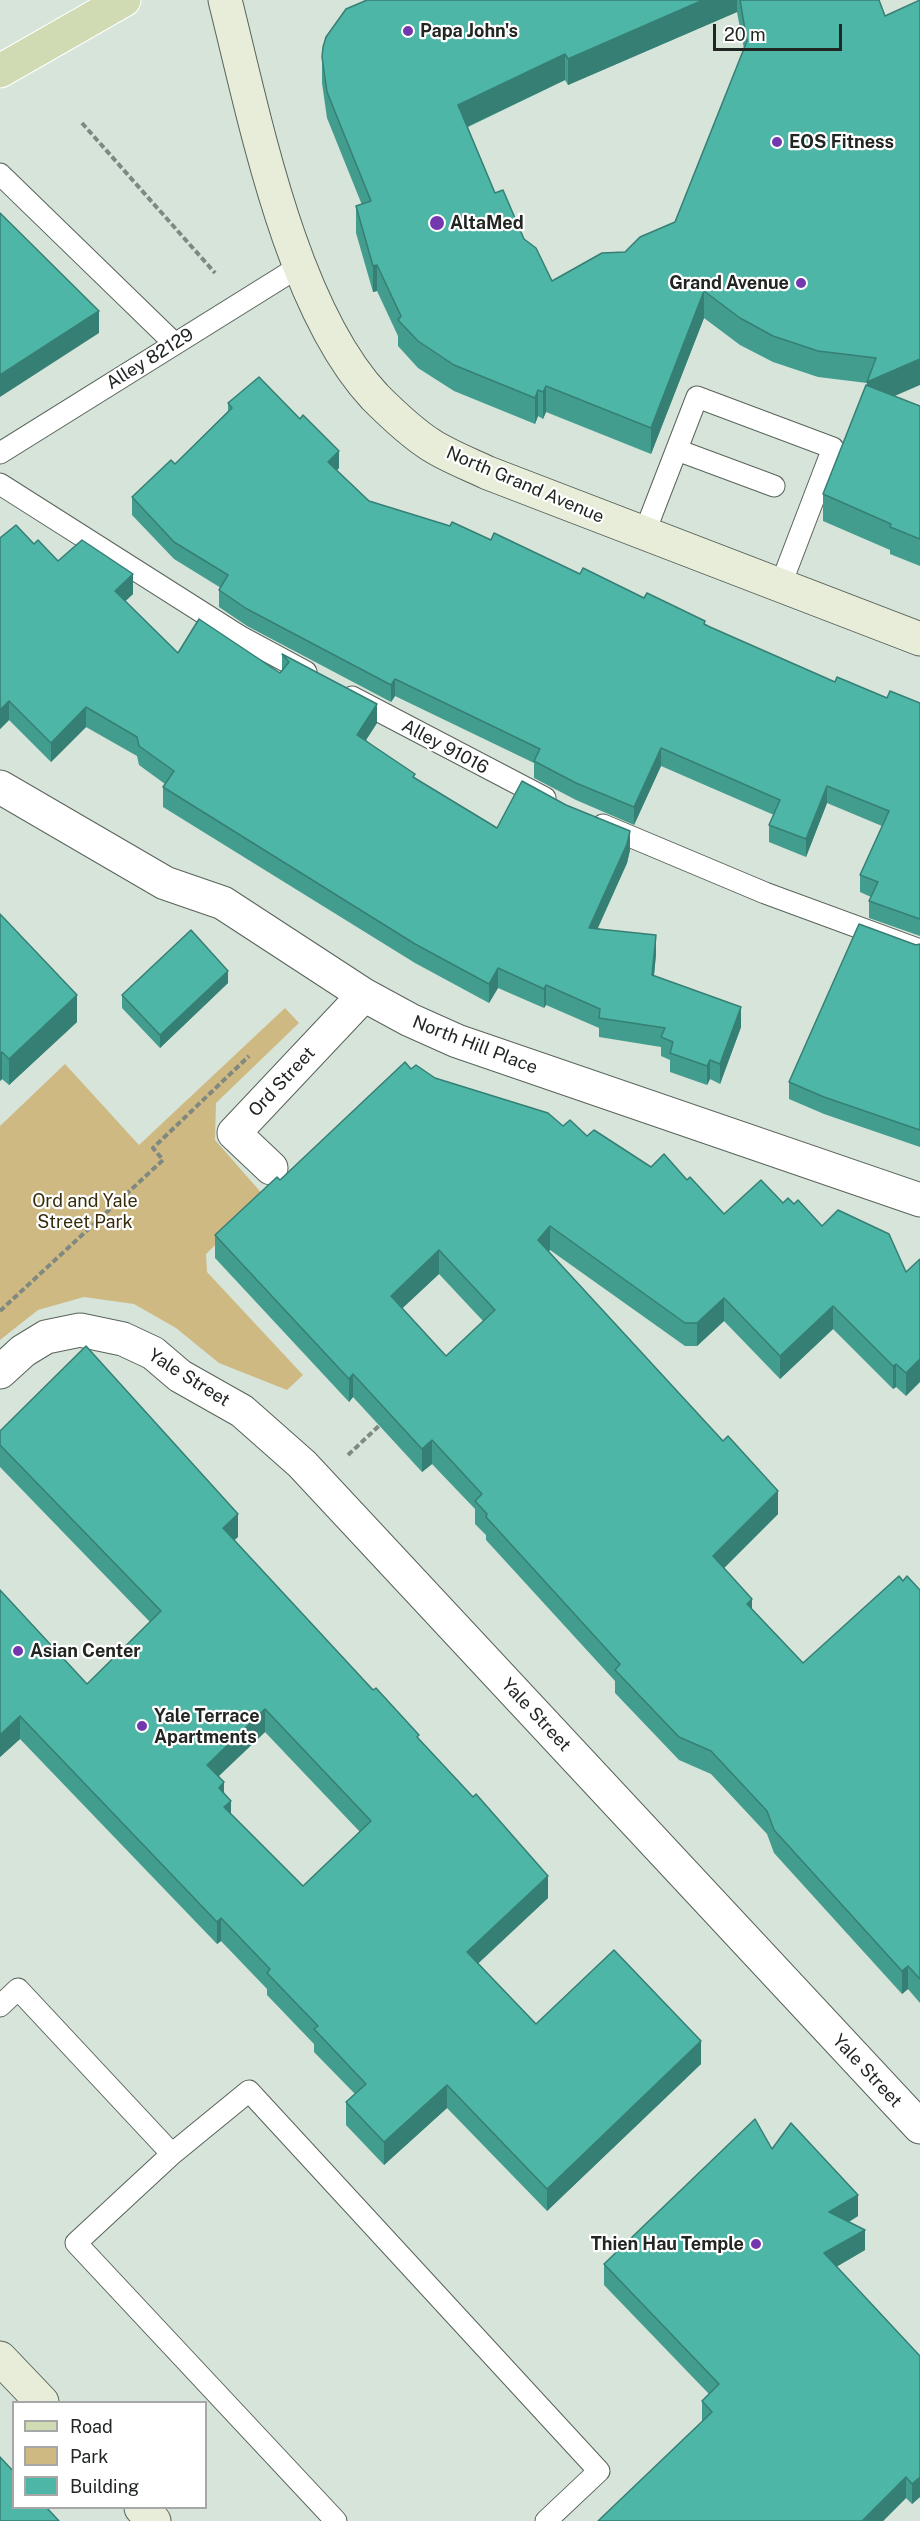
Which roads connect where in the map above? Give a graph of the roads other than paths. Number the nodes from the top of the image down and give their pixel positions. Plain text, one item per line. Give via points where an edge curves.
1 (124, 0) edge
2 (225, 0) edge
3 (0, 71) edge
4 (0, 174) edge
5 (300, 266) junction
6 (175, 344) junction
7 (677, 450) junction
8 (0, 453) edge
9 (0, 484) edge
10 (774, 486) dead end
11 (644, 534) junction
12 (781, 584) junction
13 (920, 639) edge
14 (0, 787) edge
15 (561, 807) edge
16 (582, 817) edge
17 (920, 950) edge
18 (364, 995) junction
19 (271, 1168) dead end
20 (920, 1200) edge
21 (0, 1372) edge
22 (0, 2006) edge
23 (920, 2127) edge
24 (172, 2154) junction
25 (0, 2358) edge
26 (40, 2401) edge
27 (336, 2521) edge
28 (546, 2521) edge

1 - 3 main road
2 - 5 street, North Grand Avenue via 267,164
4 - 6 lane
5 - 6 lane, Alley 82129
5 - 11 street, North Grand Avenue via 341,352 375,397 430,444 488,473
6 - 8 lane, Alley 82129
7 - 10 lane
7 - 11 lane
7 - 12 lane via 697,396 833,448
9 - 15 lane, Alley 91016 via 241,637
11 - 12 street, North Grand Avenue
12 - 13 street, North Grand Avenue
14 - 18 street, North Hill Place via 165,883 223,903
16 - 17 lane
18 - 19 street, Ord Street via 234,1133
18 - 20 street, North Hill Place via 457,1041
21 - 23 street, Yale Street via 46,1337 80,1330 123,1339 153,1353 180,1376 242,1411 302,1464
22 - 24 lane via 18,1989
24 - 27 lane via 76,2243
24 - 28 lane via 249,2091 599,2471
25 - 26 street

